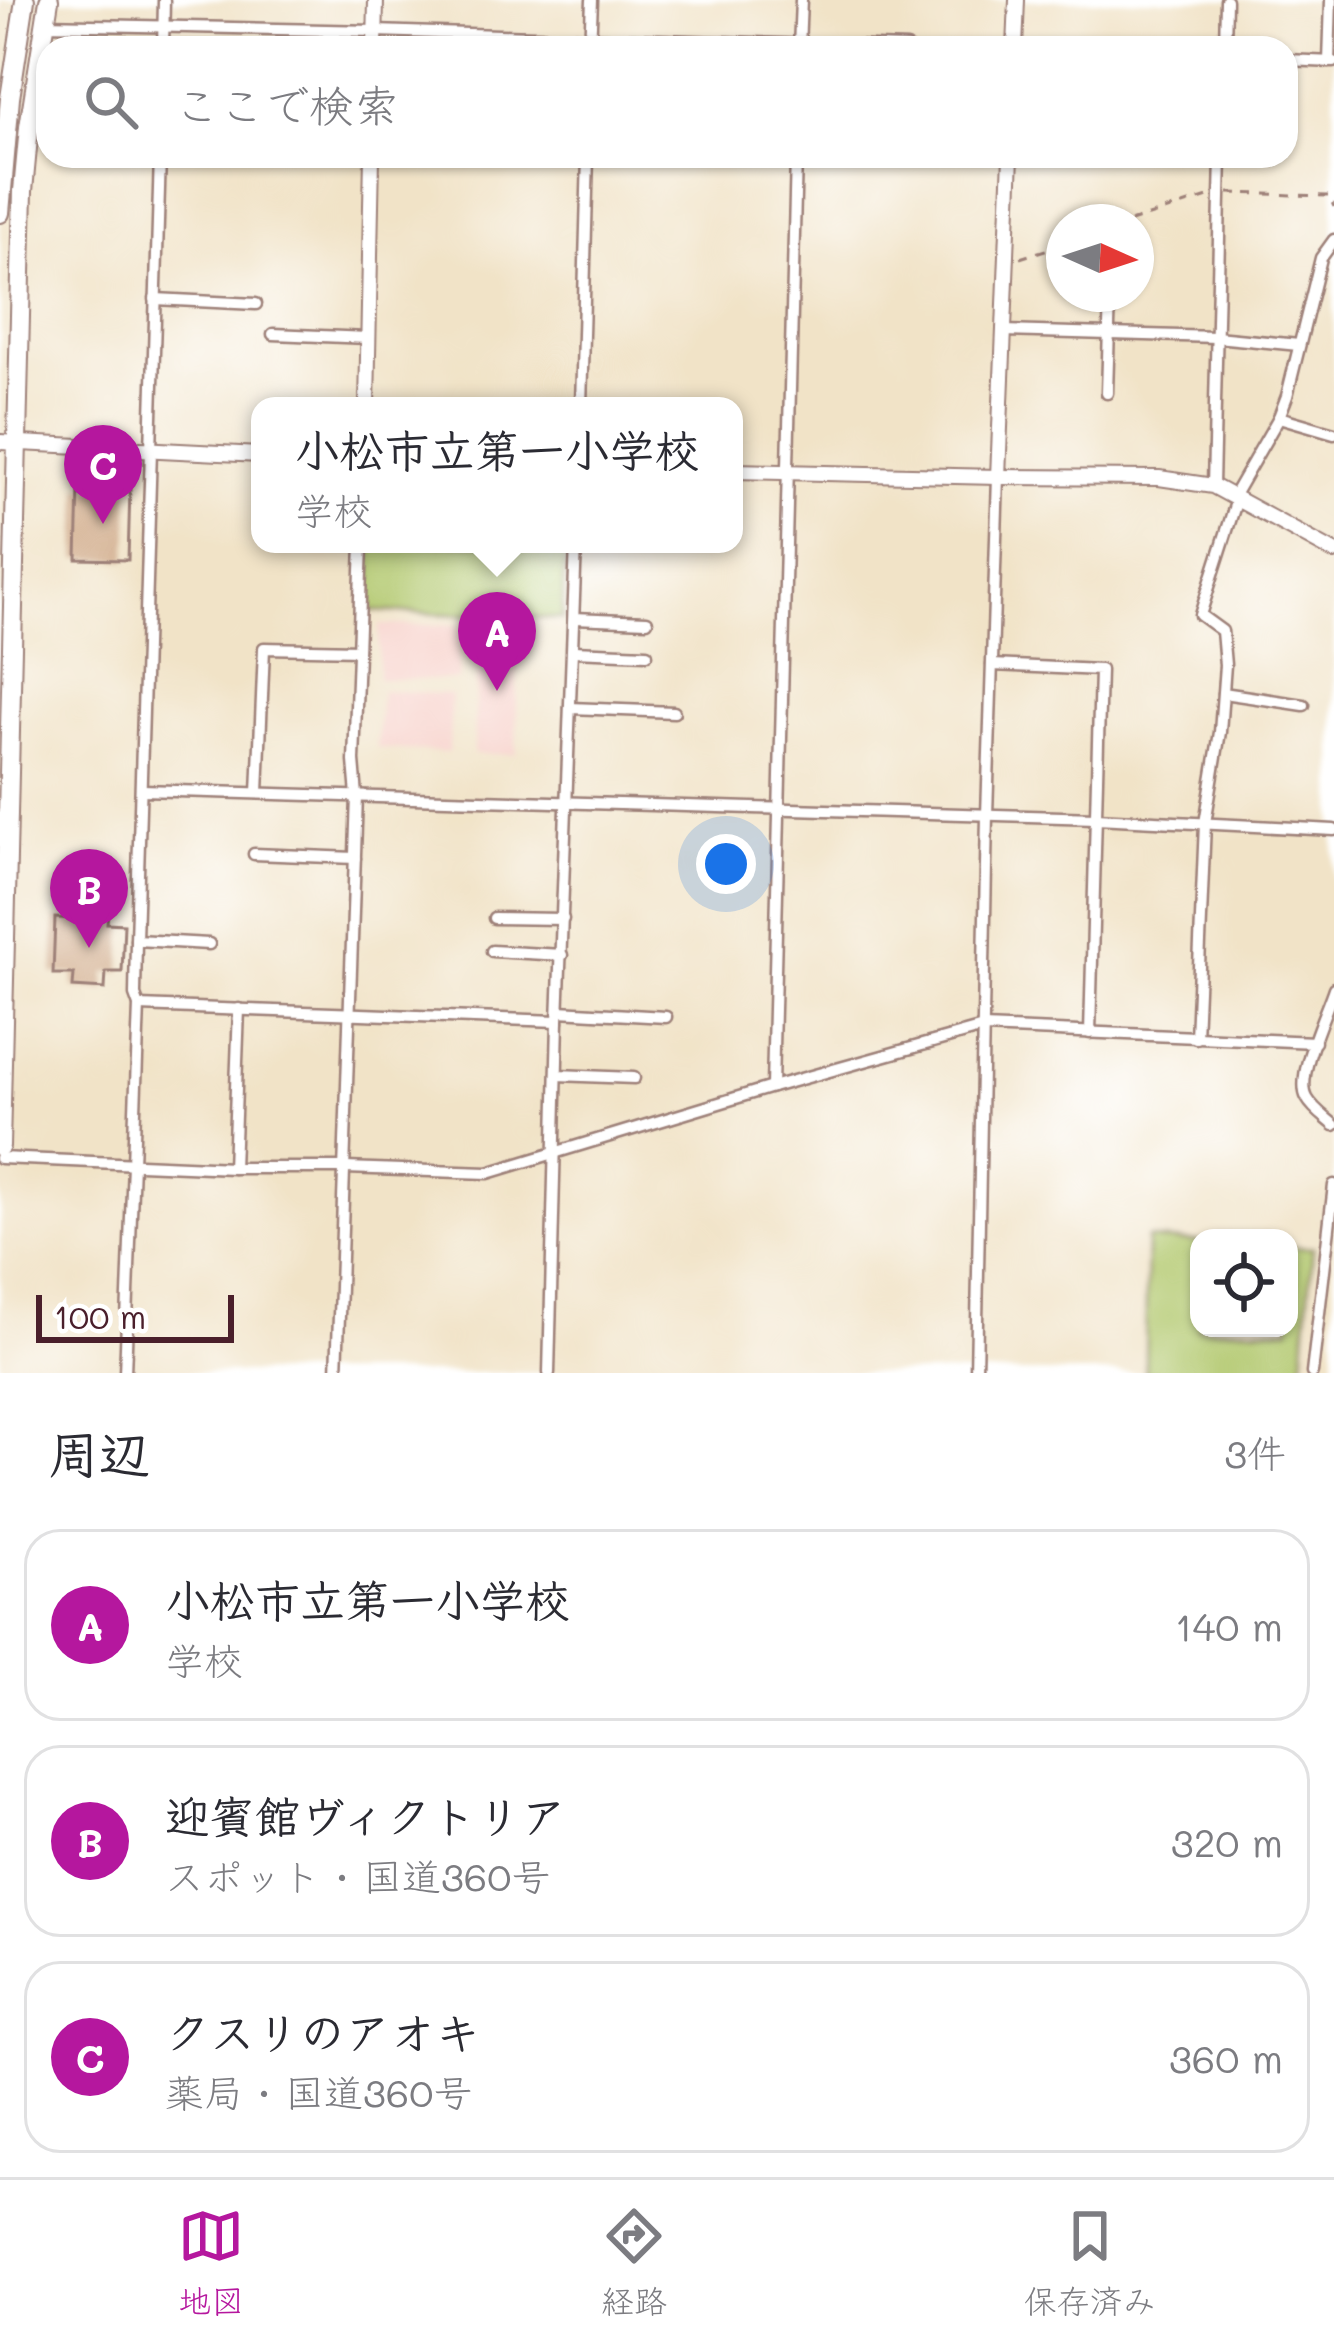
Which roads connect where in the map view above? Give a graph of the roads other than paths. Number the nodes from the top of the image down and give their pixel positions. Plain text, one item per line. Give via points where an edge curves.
1 (25, 0) edge
2 (49, 0) edge
3 (164, 0) edge
4 (376, 0) edge
5 (592, 0) edge
6 (800, 0) edge
7 (1017, 0) edge
8 (1226, 0) edge
9 (1331, 0) edge
10 (44, 24) junction
11 (164, 25) junction
12 (375, 31) junction
13 (43, 36) edge
14 (164, 36) edge
15 (375, 36) edge
16 (465, 36) edge
17 (591, 36) edge
18 (799, 36) edge
19 (1016, 36) edge
20 (1225, 36) edge
21 (1298, 61) edge
22 (1332, 62) edge
23 (36, 128) edge
24 (160, 168) edge
25 (372, 168) edge
26 (587, 168) edge
27 (796, 168) edge
28 (1011, 168) edge
29 (1221, 168) edge
30 (0, 213) edge
31 (1334, 240) edge
32 (155, 299) junction
33 (256, 304) dead end
34 (1110, 312) edge
35 (1003, 331) junction
36 (273, 334) dead end
37 (1109, 334) junction
38 (1216, 337) junction
39 (368, 338) junction
40 (1299, 345) junction
41 (1108, 393) dead end
42 (367, 397) edge
43 (581, 397) edge
44 (1279, 417) junction
45 (1334, 433) edge
46 (9, 443) edge
47 (150, 451) junction
48 (251, 455) edge
49 (743, 471) edge
50 (787, 473) junction
51 (998, 478) junction
52 (1213, 486) junction
53 (1235, 498) junction
54 (1334, 552) edge
55 (362, 553) edge
56 (576, 553) edge
57 (574, 618) junction
58 (647, 622) dead end
59 (358, 650) junction
60 (572, 651) junction
61 (647, 654) dead end
62 (992, 665) junction
63 (1223, 694) junction
64 (1304, 705) dead end
65 (571, 708) junction
66 (674, 712) dead end
67 (142, 790) junction
68 (258, 793) junction
69 (357, 796) junction
70 (567, 802) junction
71 (778, 809) junction
72 (987, 815) junction
73 (1096, 818) junction
74 (1205, 823) junction
75 (1334, 830) edge
76 (254, 854) dead end
77 (355, 859) junction
78 (494, 918) dead end
79 (563, 919) junction
80 (136, 940) junction
81 (209, 944) dead end
82 (493, 951) dead end
83 (562, 955) junction
84 (1334, 988) edge
85 (139, 1006) junction
86 (239, 1009) junction
87 (350, 1012) junction
88 (559, 1016) junction
89 (666, 1017) dead end
90 (983, 1028) junction
91 (1090, 1033) junction
92 (1196, 1038) junction
93 (1316, 1042) junction
94 (2, 1049) edge
95 (557, 1075) junction
96 (634, 1078) dead end
97 (772, 1087) junction
98 (1334, 1125) edge
99 (0, 1146) edge
100 (556, 1152) junction
101 (0, 1158) edge
102 (133, 1164) junction
103 (233, 1168) junction
104 (345, 1168) junction
105 (1334, 1185) edge
106 (124, 1373) edge
107 (337, 1373) edge
108 (549, 1373) edge
109 (976, 1373) edge
110 (1312, 1373) edge

1 - 30 highway
2 - 10 highway
3 - 11 street
4 - 12 street
5 - 17 street
6 - 18 street
7 - 19 street
8 - 20 street
9 - 22 street
10 - 11 street
10 - 13 highway
11 - 12 street
11 - 14 street
12 - 15 street
12 - 16 street
21 - 22 street
23 - 46 highway via 23,191
24 - 32 street
25 - 39 street
26 - 43 street
27 - 50 street
28 - 35 street
29 - 38 street
31 - 40 street via 1322,257
32 - 33 street
32 - 47 street
34 - 37 street
35 - 37 street
35 - 51 street
36 - 39 street
37 - 38 street
37 - 41 street
38 - 40 street
38 - 52 street
39 - 42 street
40 - 44 street
44 - 45 street
44 - 53 street
46 - 47 street
46 - 94 highway
47 - 48 street
47 - 67 street
49 - 50 street
50 - 51 street
50 - 71 street
51 - 52 street
51 - 62 street
52 - 53 street
53 - 54 street
53 - 63 street via 1200,615 1222,631
55 - 59 street
56 - 57 street
57 - 58 street
57 - 60 street
59 - 68 street via 264,648
59 - 69 street
60 - 61 street
60 - 65 street
62 - 72 street
62 - 73 street via 1100,670
63 - 64 street
63 - 74 street
65 - 66 street
65 - 70 street
67 - 68 street
67 - 80 street
68 - 69 street
69 - 70 street
69 - 77 street
70 - 71 street
70 - 79 street
71 - 72 street
71 - 97 street
72 - 73 street
72 - 90 street
73 - 74 street
73 - 91 street
74 - 75 street
74 - 92 street
76 - 77 street
77 - 87 street
78 - 79 street
79 - 83 street
80 - 81 street
80 - 85 street
82 - 83 street
83 - 88 street
84 - 93 street
85 - 86 street
85 - 102 street
86 - 87 street
86 - 103 street
87 - 88 street
87 - 104 street
88 - 89 street
88 - 95 street
90 - 91 street
90 - 97 street
90 - 109 street
91 - 92 street
92 - 93 street
93 - 98 street via 1304,1093
94 - 99 highway
95 - 96 street
95 - 100 street
97 - 100 street
100 - 104 street via 488,1173
100 - 108 street
101 - 102 street
102 - 103 street
102 - 106 street
103 - 104 street
104 - 107 street
105 - 110 street

